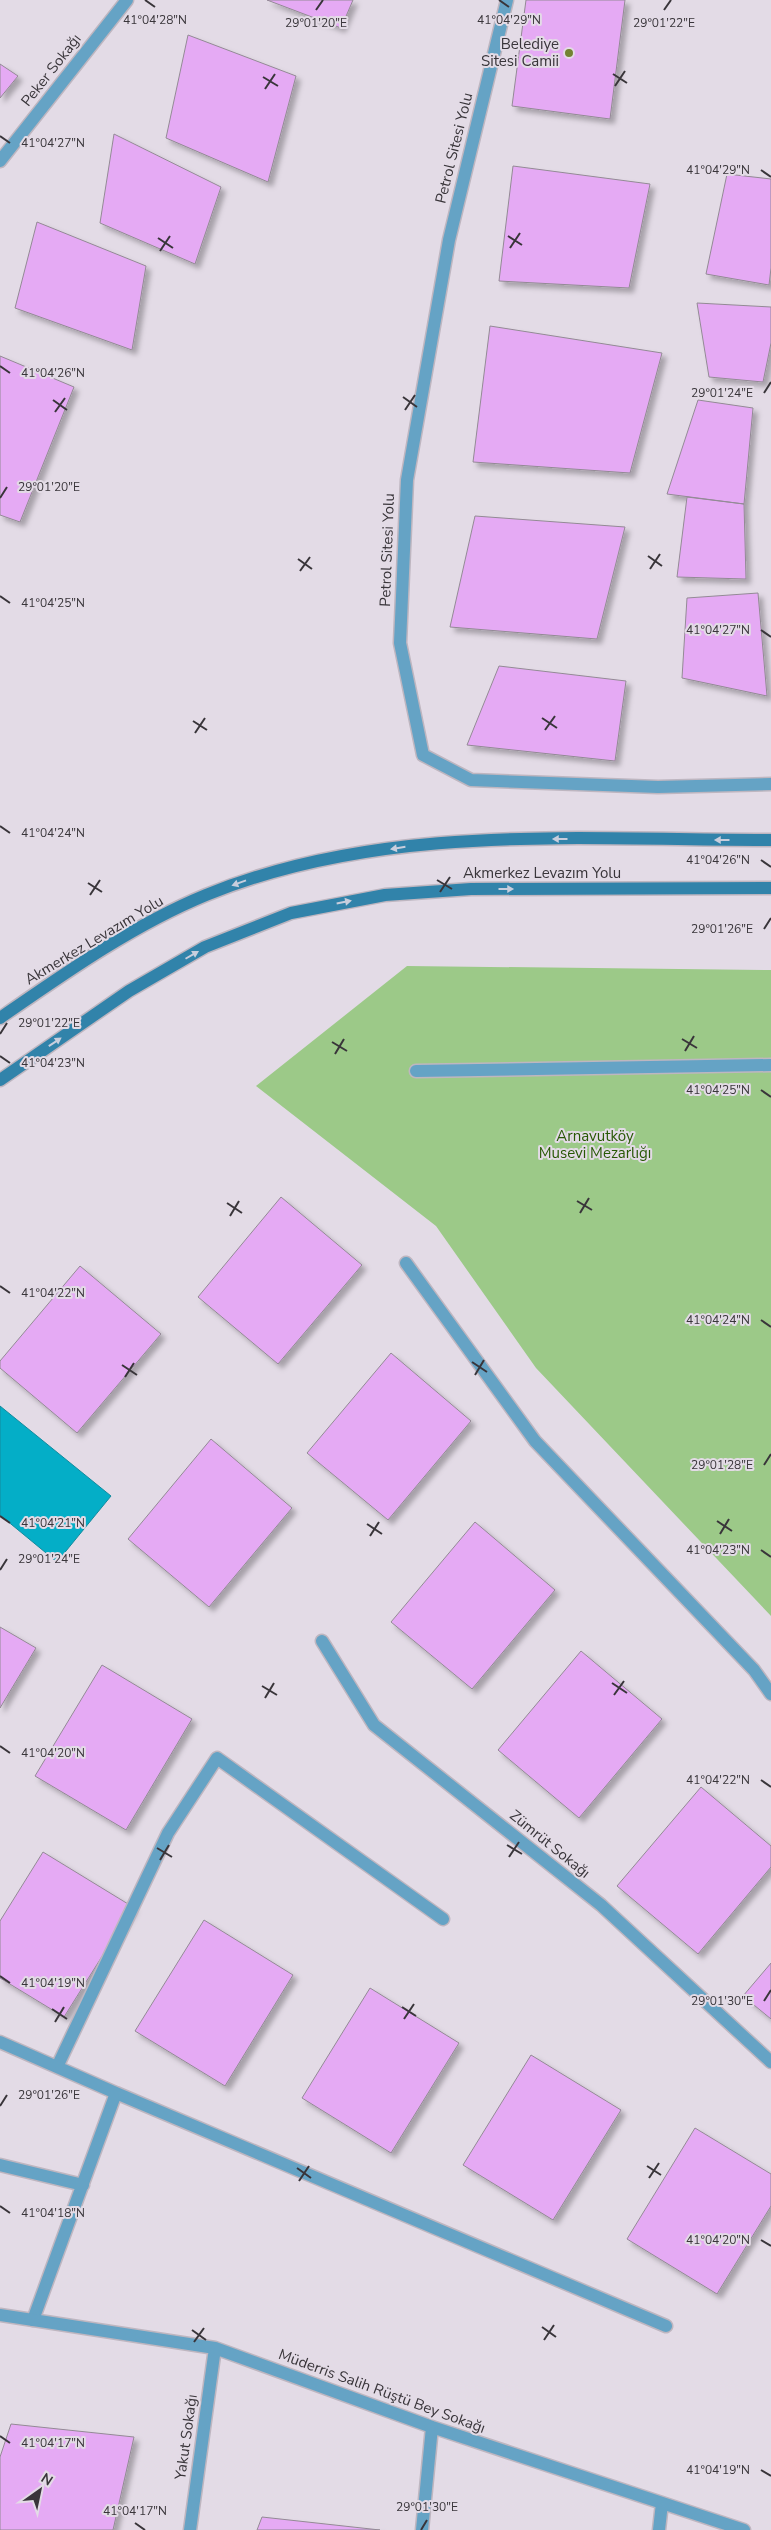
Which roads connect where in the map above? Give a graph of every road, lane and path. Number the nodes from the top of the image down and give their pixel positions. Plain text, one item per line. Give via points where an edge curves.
1 (127, 0) edge
2 (508, 0) edge
3 (0, 161) edge
4 (771, 784) edge
5 (771, 840) edge
6 (771, 888) edge
7 (0, 1018) edge
8 (769, 1068) edge
9 (416, 1071) dead end
10 (0, 1080) edge
11 (406, 1263) dead end
12 (322, 1640) dead end
13 (771, 1694) edge
14 (443, 1919) dead end
15 (0, 2042) edge
16 (771, 2062) edge
17 (57, 2067) junction
18 (116, 2093) junction
19 (0, 2165) edge
20 (83, 2185) junction
21 (0, 2314) edge
22 (33, 2320) junction
23 (666, 2326) dead end
24 (215, 2348) junction
25 (432, 2427) junction
26 (662, 2503) junction
27 (190, 2530) edge
28 (422, 2530) edge
29 (658, 2530) edge
30 (744, 2530) edge

1 - 3 street, Peker Sokağı
2 - 4 street, Petrol Sitesi Yolu via 448,240 407,480 400,643 423,755 471,780 658,787
5 -> 7 main road, Akmerkez Levazım Yolu via 515,839 413,845 257,876 205,895 147,924
10 -> 6 main road, Akmerkez Levazım Yolu via 129,991 197,952 291,912 385,895 471,889
8 - 9 street
11 - 13 street via 536,1441 754,1670
12 - 16 street, Zümrüt Sokağı via 374,1725 601,1905
14 - 17 street via 217,1758 168,1833
15 - 17 street
17 - 18 street
18 - 20 street
18 - 23 street
19 - 20 street
20 - 22 street
21 - 22 street, Müderris Salih Rüştü Bey Sokağı
22 - 24 street, Müderris Salih Rüştü Bey Sokağı
24 - 25 street, Müderris Salih Rüştü Bey Sokağı
24 - 27 street, Yakut Sokağı
25 - 26 street, Müderris Salih Rüştü Bey Sokağı
25 - 28 street
26 - 29 street
26 - 30 street, Müderris Salih Rüştü Bey Sokağı

